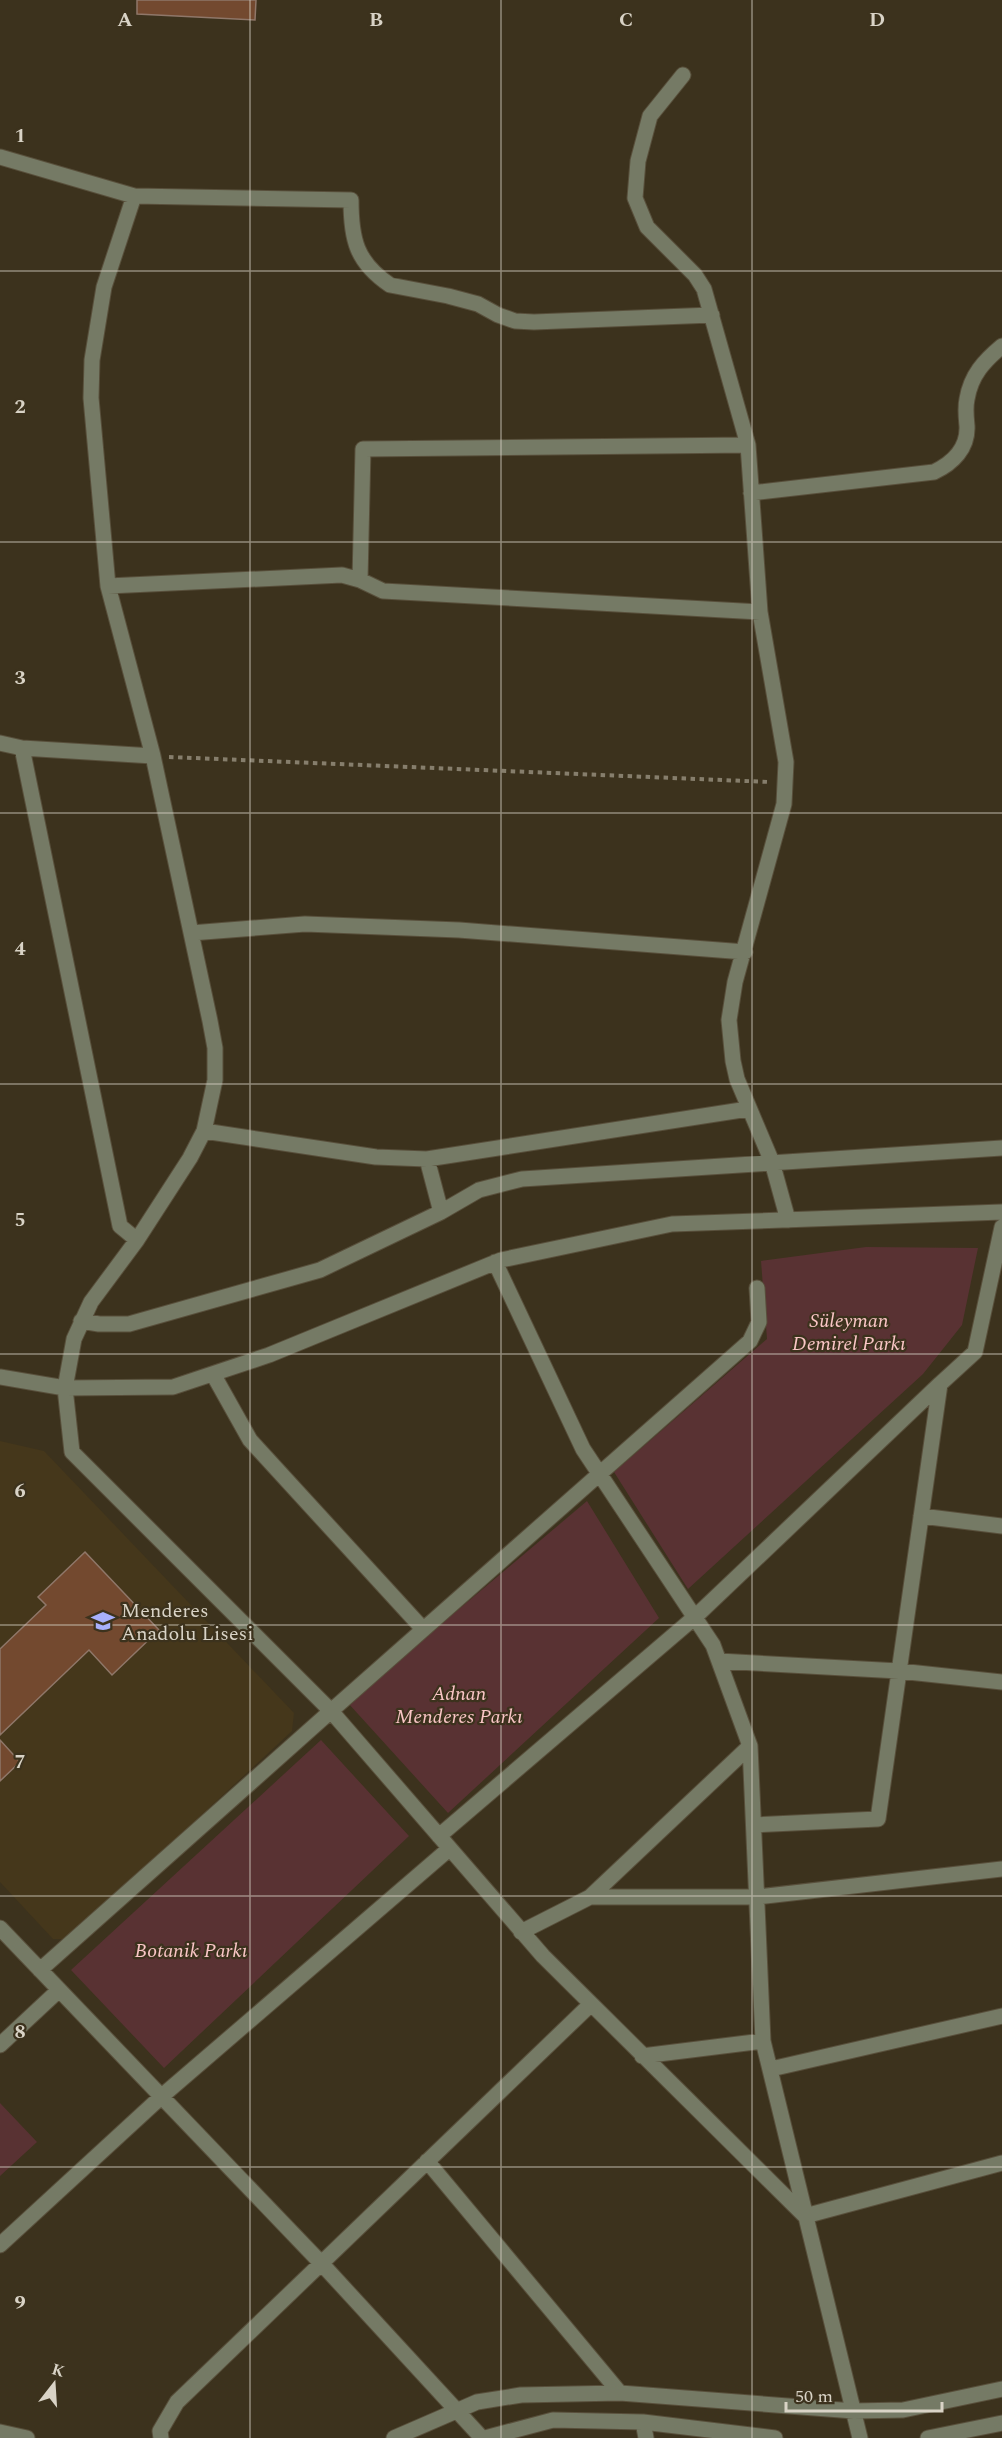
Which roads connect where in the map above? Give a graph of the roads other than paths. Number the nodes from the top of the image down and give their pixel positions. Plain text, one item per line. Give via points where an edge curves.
1 (683, 75) dead end
2 (0, 157) edge
3 (134, 196) junction
4 (712, 315) junction
5 (1002, 346) edge
6 (748, 445) junction
7 (751, 493) junction
8 (360, 580) junction
9 (108, 586) junction
10 (760, 612) junction
11 (0, 743) edge
12 (22, 748) junction
13 (153, 756) junction
14 (191, 933) junction
15 (745, 952) junction
16 (748, 1109) junction
17 (204, 1131) junction
18 (1002, 1148) edge
19 (427, 1159) junction
20 (772, 1162) junction
21 (441, 1212) junction
22 (1002, 1212) edge
23 (788, 1220) junction
24 (1002, 1227) edge
25 (137, 1240) junction
26 (495, 1262) junction
27 (757, 1288) dead end
28 (81, 1321) junction
29 (213, 1374) junction
30 (0, 1377) edge
31 (940, 1384) junction
32 (65, 1388) junction
33 (600, 1474) junction
34 (921, 1516) junction
35 (1002, 1526) edge
36 (695, 1617) junction
37 (423, 1629) junction
38 (719, 1660) junction
39 (899, 1671) junction
40 (1002, 1682) edge
41 (331, 1712) junction
42 (750, 1746) junction
43 (754, 1825) junction
44 (439, 1836) junction
45 (449, 1849) junction
46 (1002, 1869) edge
47 (590, 1897) junction
48 (757, 1897) junction
49 (0, 1928) edge
50 (521, 1932) junction
51 (40, 1970) junction
52 (59, 1990) junction
53 (590, 2005) junction
54 (1002, 2016) edge
55 (763, 2041) junction
56 (0, 2045) edge
57 (642, 2056) junction
58 (771, 2069) junction
59 (162, 2096) junction
60 (427, 2161) junction
61 (1002, 2163) edge
62 (805, 2216) junction
63 (0, 2245) edge
64 (321, 2262) junction
65 (1002, 2389) edge
66 (620, 2394) junction
67 (457, 2411) junction
68 (854, 2411) junction
69 (643, 2422) junction
70 (996, 2429) edge
71 (0, 2432) edge
72 (27, 2438) edge
73 (161, 2438) edge
74 (394, 2438) edge
75 (483, 2438) edge
76 (646, 2438) edge
77 (775, 2438) edge
78 (860, 2438) edge
79 (928, 2438) edge

1 - 4 street via 650,116 638,160 635,198 647,227 705,289
2 - 3 street
3 - 4 street via 351,200 351,228 359,254 390,285 478,304 515,321
3 - 9 street via 104,288 92,360 91,398
4 - 6 street
5 - 7 street via 986,359 970,385 966,399 967,434 953,461 944,467 934,472
6 - 7 street
6 - 8 street via 363,449
7 - 10 street
8 - 9 street via 342,575
8 - 10 street via 383,591
9 - 13 street
10 - 15 street via 784,741 786,783 784,804
11 - 12 street
12 - 13 street
12 - 25 street via 120,1226
13 - 14 street
14 - 15 street via 305,924 459,930
14 - 17 street via 215,1048 215,1080
15 - 16 street via 729,1020 733,1061
16 - 19 street
16 - 20 street
17 - 19 street via 376,1157
17 - 25 street
18 - 20 street
19 - 21 street
20 - 21 street via 522,1179 479,1190
20 - 23 street
21 - 28 street via 320,1270 129,1324
22 - 23 street
23 - 26 street via 672,1224
24 - 31 street via 975,1352
25 - 28 street via 102,1285
26 - 29 street via 269,1355
26 - 33 street via 583,1449
27 - 33 street via 759,1322 750,1341
28 - 32 street
29 - 32 street via 173,1387
29 - 37 street via 250,1440
30 - 32 street
31 - 34 street
31 - 36 street
32 - 41 street via 72,1452
33 - 36 street
33 - 37 street
34 - 35 street
34 - 39 street
36 - 38 street
36 - 44 street
37 - 41 street
38 - 39 street
38 - 42 street
39 - 40 street
39 - 43 street via 878,1819
41 - 44 street
41 - 51 street
42 - 43 street
42 - 47 street
43 - 48 street
44 - 45 street
45 - 50 street
45 - 59 street
46 - 48 street
47 - 48 street
47 - 50 street
48 - 55 street
49 - 51 street
50 - 53 street
51 - 52 street
52 - 56 street
52 - 59 street
53 - 57 street
53 - 60 street
54 - 58 street
55 - 57 street
55 - 58 street
57 - 62 street
58 - 62 street
59 - 63 street
59 - 64 street
60 - 64 street
60 - 66 street
61 - 62 street
62 - 68 street
64 - 67 street
64 - 73 street via 177,2402 160,2431
65 - 68 street via 903,2410
66 - 67 street via 521,2395 477,2402
66 - 68 street
67 - 74 street
67 - 75 street
68 - 78 street
69 - 75 street via 553,2420
69 - 76 street
69 - 77 street
70 - 79 street
71 - 72 street

